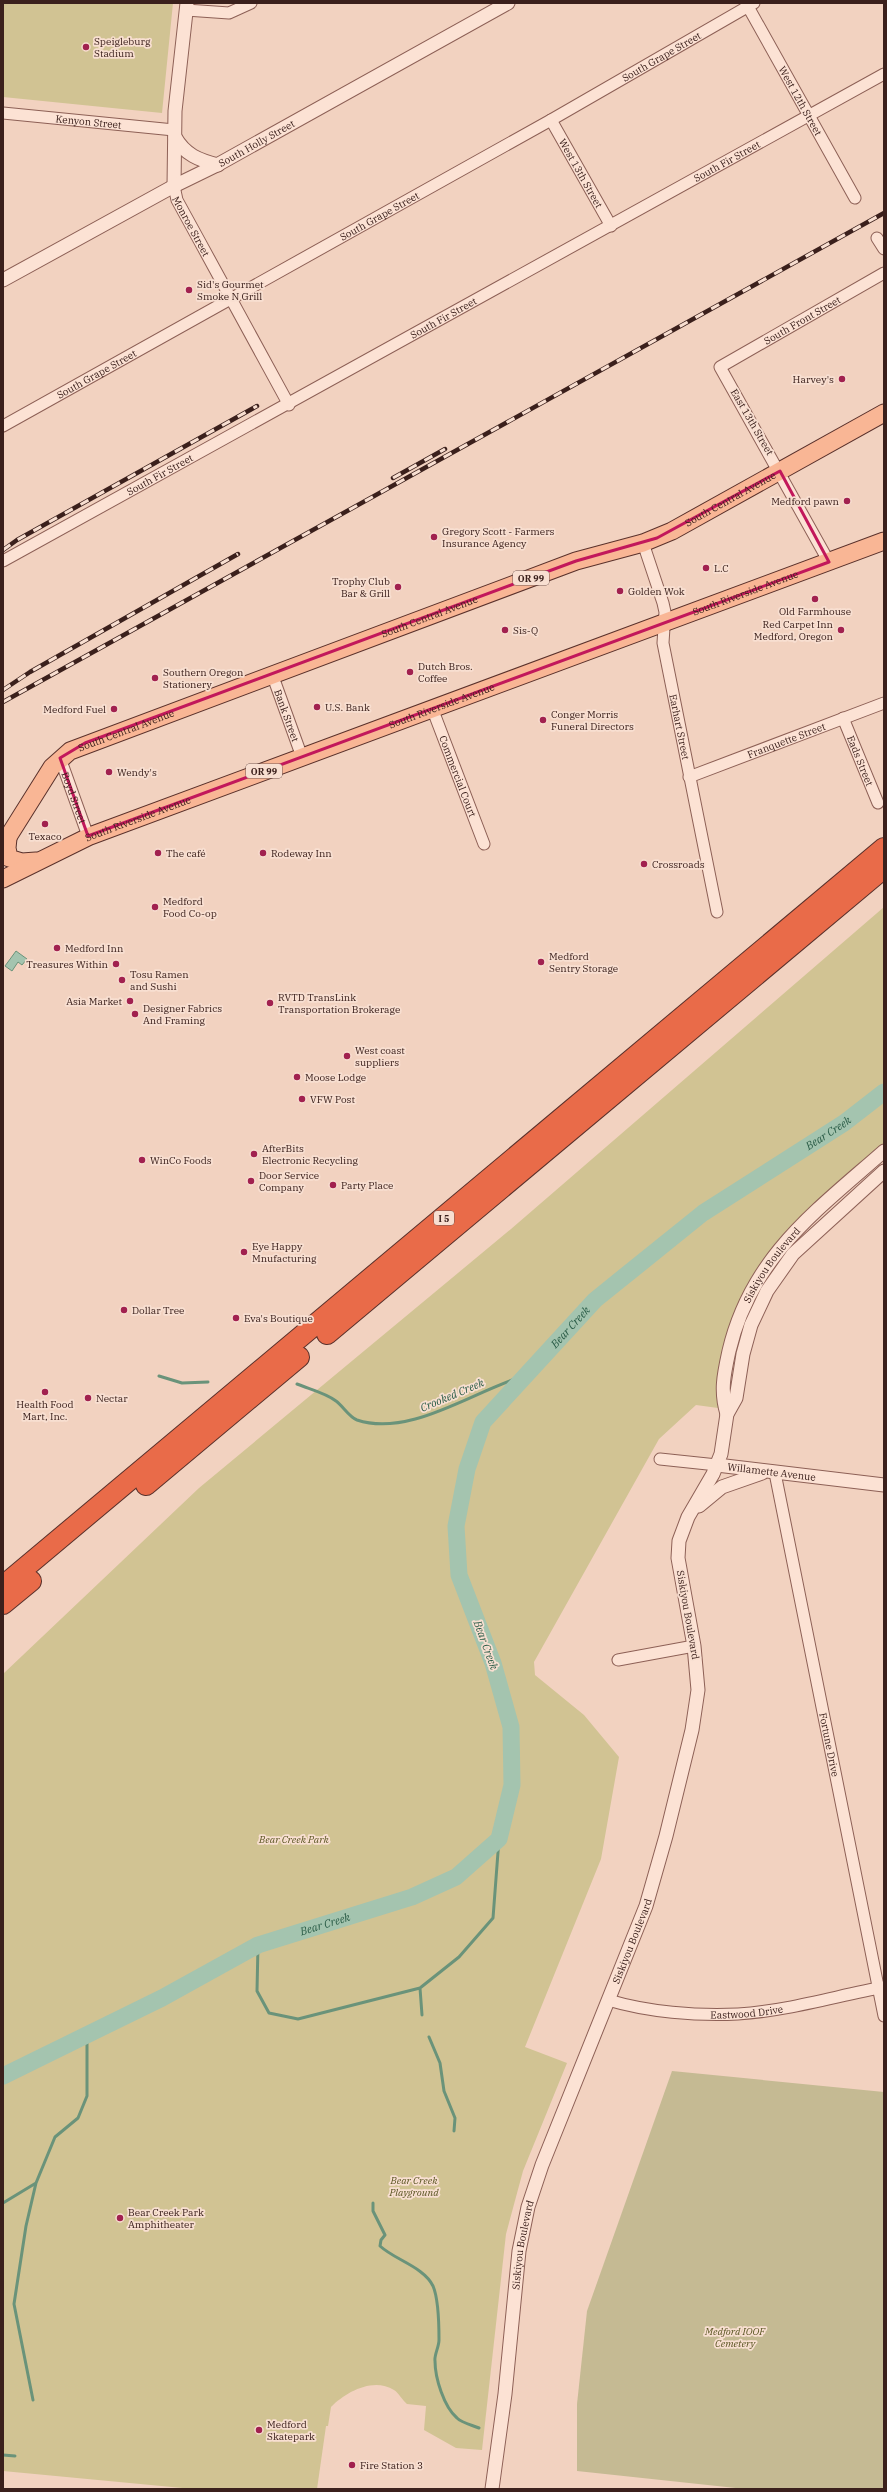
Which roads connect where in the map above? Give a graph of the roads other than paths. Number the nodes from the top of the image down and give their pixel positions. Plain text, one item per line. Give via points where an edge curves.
1 (250, 3) edge
2 (508, 3) edge
3 (749, 4) edge
4 (187, 7) edge
5 (884, 74) edge
6 (3, 113) edge
7 (809, 117) junction
8 (552, 120) junction
9 (175, 134) junction
10 (218, 165) junction
11 (174, 186) junction
12 (855, 198) dead end
13 (611, 226) junction
14 (877, 238) dead end
15 (884, 249) edge
16 (884, 273) edge
17 (3, 280) edge
18 (231, 300) junction
19 (720, 367) joint
20 (289, 405) junction
21 (884, 413) edge
22 (3, 426) edge
23 (780, 471) junction
24 (884, 541) edge
25 (642, 544) junction
26 (3, 561) edge
27 (829, 562) junction
28 (665, 621) junction
29 (272, 674) junction
30 (884, 703) edge
31 (432, 708) junction
32 (843, 718) junction
33 (302, 757) junction
34 (60, 758) junction
35 (689, 777) junction
36 (878, 803) dead end
37 (88, 836) junction
38 (6, 841) edge
39 (484, 844) dead end
40 (884, 848) edge
41 (42, 860) junction
42 (884, 868) edge
43 (3, 879) edge
44 (717, 912) dead end
45 (884, 1151) edge
46 (884, 1171) edge
47 (727, 1414) junction
48 (660, 1459) dead end
49 (717, 1465) junction
50 (770, 1472) junction
51 (884, 1485) edge
52 (688, 1517) junction
53 (3, 1586) edge
54 (3, 1604) edge
55 (694, 1646) junction
56 (618, 1660) dead end
57 (881, 1988) edge
58 (608, 2000) junction
59 (884, 2016) edge
60 (496, 2468) junction
61 (492, 2489) edge
62 (501, 2489) edge

1 - 4 street via 229,13
2 - 10 street, South Holly Street
3 - 7 street, West 12th Street
3 - 8 street, South Grape Street
4 - 9 street, Monroe Street
5 - 7 street, South Fir Street
6 - 9 street, Kenyon Street
7 - 12 street, West 12th Street
7 - 13 street, South Fir Street
8 - 13 street, West 13th Street
8 - 18 street, South Grape Street
9 - 10 street via 180,146 193,157
9 - 11 street, Monroe Street
10 - 11 street, South Holly Street
11 - 17 street, South Holly Street
11 - 18 street, Monroe Street via 177,200
13 - 20 street, South Fir Street
14 - 15 street
16 - 19 street, South Front Street
18 - 20 street, Monroe Street
18 - 22 street, South Grape Street
19 - 23 street, East 13th Street
20 - 26 street, South Fir Street
21 - 23 main road, South Central Avenue / OR 99
23 - 25 main road, South Central Avenue / OR 99 via 682,526
23 - 27 street, East 13th Street
24 - 27 main road, South Riverside Avenue / OR 99
25 - 28 street, Earhart Street via 663,603
25 - 29 main road, South Central Avenue / OR 99 via 576,561
27 - 28 main road, South Riverside Avenue / OR 99
28 - 31 main road, South Riverside Avenue / OR 99
28 - 35 street, Earhart Street via 663,643
29 - 33 street, Bank Street
29 - 34 main road, South Central Avenue / OR 99 via 85,743
30 - 32 street, Franquette Street
31 - 33 main road, South Riverside Avenue / OR 99
31 - 39 street, Commercial Court
32 - 35 street, Franquette Street
32 - 36 street, Eads Street
33 - 37 main road, South Riverside Avenue / OR 99
34 - 37 street, Boyd Street
34 - 38 main road, South Central Avenue / OR 99
35 - 44 street, Earhart Street
37 - 41 main road, South Riverside Avenue / OR 99
38 - 41 main road via 10,858 22,862
40 - 53 highway, I 5
41 - 43 main road, South Riverside Avenue / OR 99
42 - 54 highway, I 5
45 - 47 street, Siskiyou Boulevard via 793,1232 758,1278 738,1320 727,1361 722,1396
46 - 47 street, Siskiyou Boulevard via 803,1244 774,1280 751,1326 743,1354 736,1398
47 - 49 street, Siskiyou Boulevard via 724,1440
48 - 49 street, Willamette Avenue
49 - 50 street, Willamette Avenue
49 - 52 street, Siskiyou Boulevard
50 - 51 street, Willamette Avenue
50 - 52 street via 722,1487
50 - 57 street, Fortune Drive
52 - 55 street, Siskiyou Boulevard via 679,1541 678,1558
55 - 56 street
55 - 58 street, Siskiyou Boulevard via 696,1711 668,1828 648,1899
57 - 58 street, Eastwood Drive via 738,2014 642,2008
57 - 59 street, Fortune Drive
58 - 60 street, Siskiyou Boulevard via 542,2165 526,2215 519,2251
60 - 61 street, Siskiyou Boulevard via 492,2478
60 - 62 street, Siskiyou Boulevard

